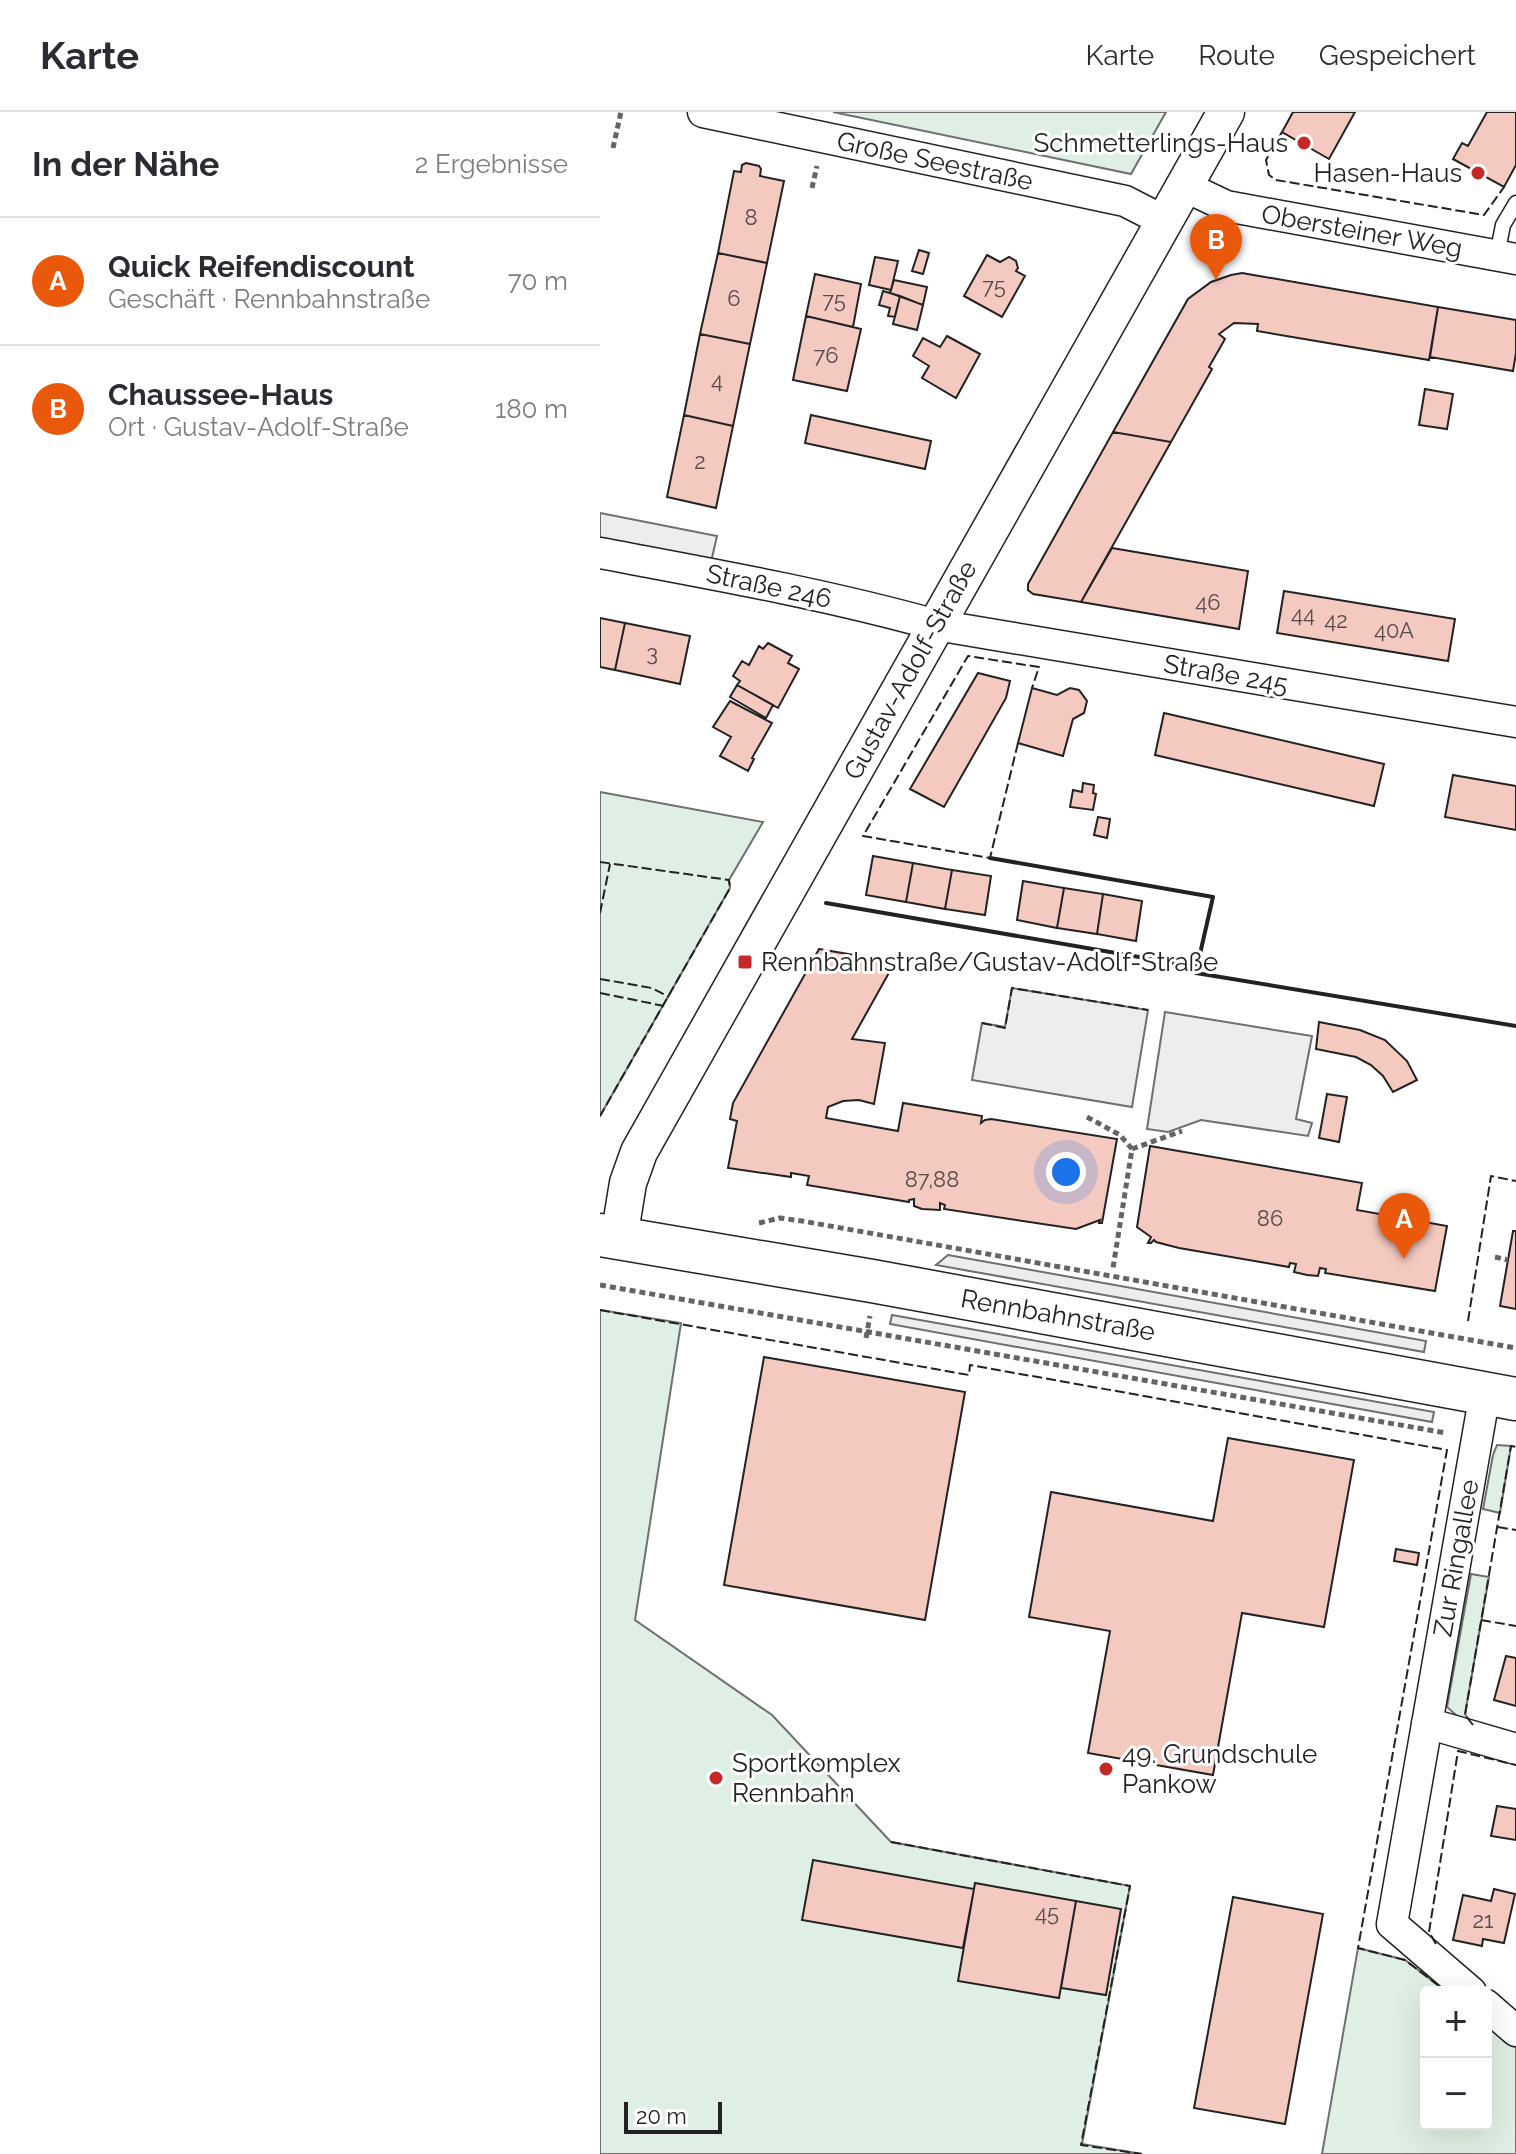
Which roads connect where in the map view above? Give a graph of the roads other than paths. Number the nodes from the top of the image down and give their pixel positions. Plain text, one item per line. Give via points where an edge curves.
1 (703, 112) edge
2 (1226, 112) edge
3 (1184, 186) junction
4 (1516, 203) edge
5 (1164, 221) junction
6 (1506, 257) edge
7 (600, 553) edge
8 (936, 625) junction
9 (1516, 722) edge
10 (609, 1236) edge
11 (1501, 1396) edge
12 (1427, 1723) junction
13 (1516, 1749) edge
14 (1464, 1986) edge
15 (1492, 2010) edge
16 (1516, 2031) edge

1 - 5 street, Große Seestraße via 1125,201
2 - 3 street, Gustav-Adolf-Straße
3 - 5 street, Gustav-Adolf-Straße
3 - 6 street, Obersteiner Weg via 1226,206
4 - 6 lane, Obersteiner Weg via 1503,225
5 - 8 street, Gustav-Adolf-Straße
7 - 8 street, Straße 246
8 - 9 street, Straße 245
8 - 10 street, Gustav-Adolf-Straße via 639,1152
10 - 11 main road, Rennbahnstraße
11 - 12 street, Zur Ringallee
12 - 13 street
12 - 14 street, Zur Ringallee via 1392,1924
15 - 16 street

